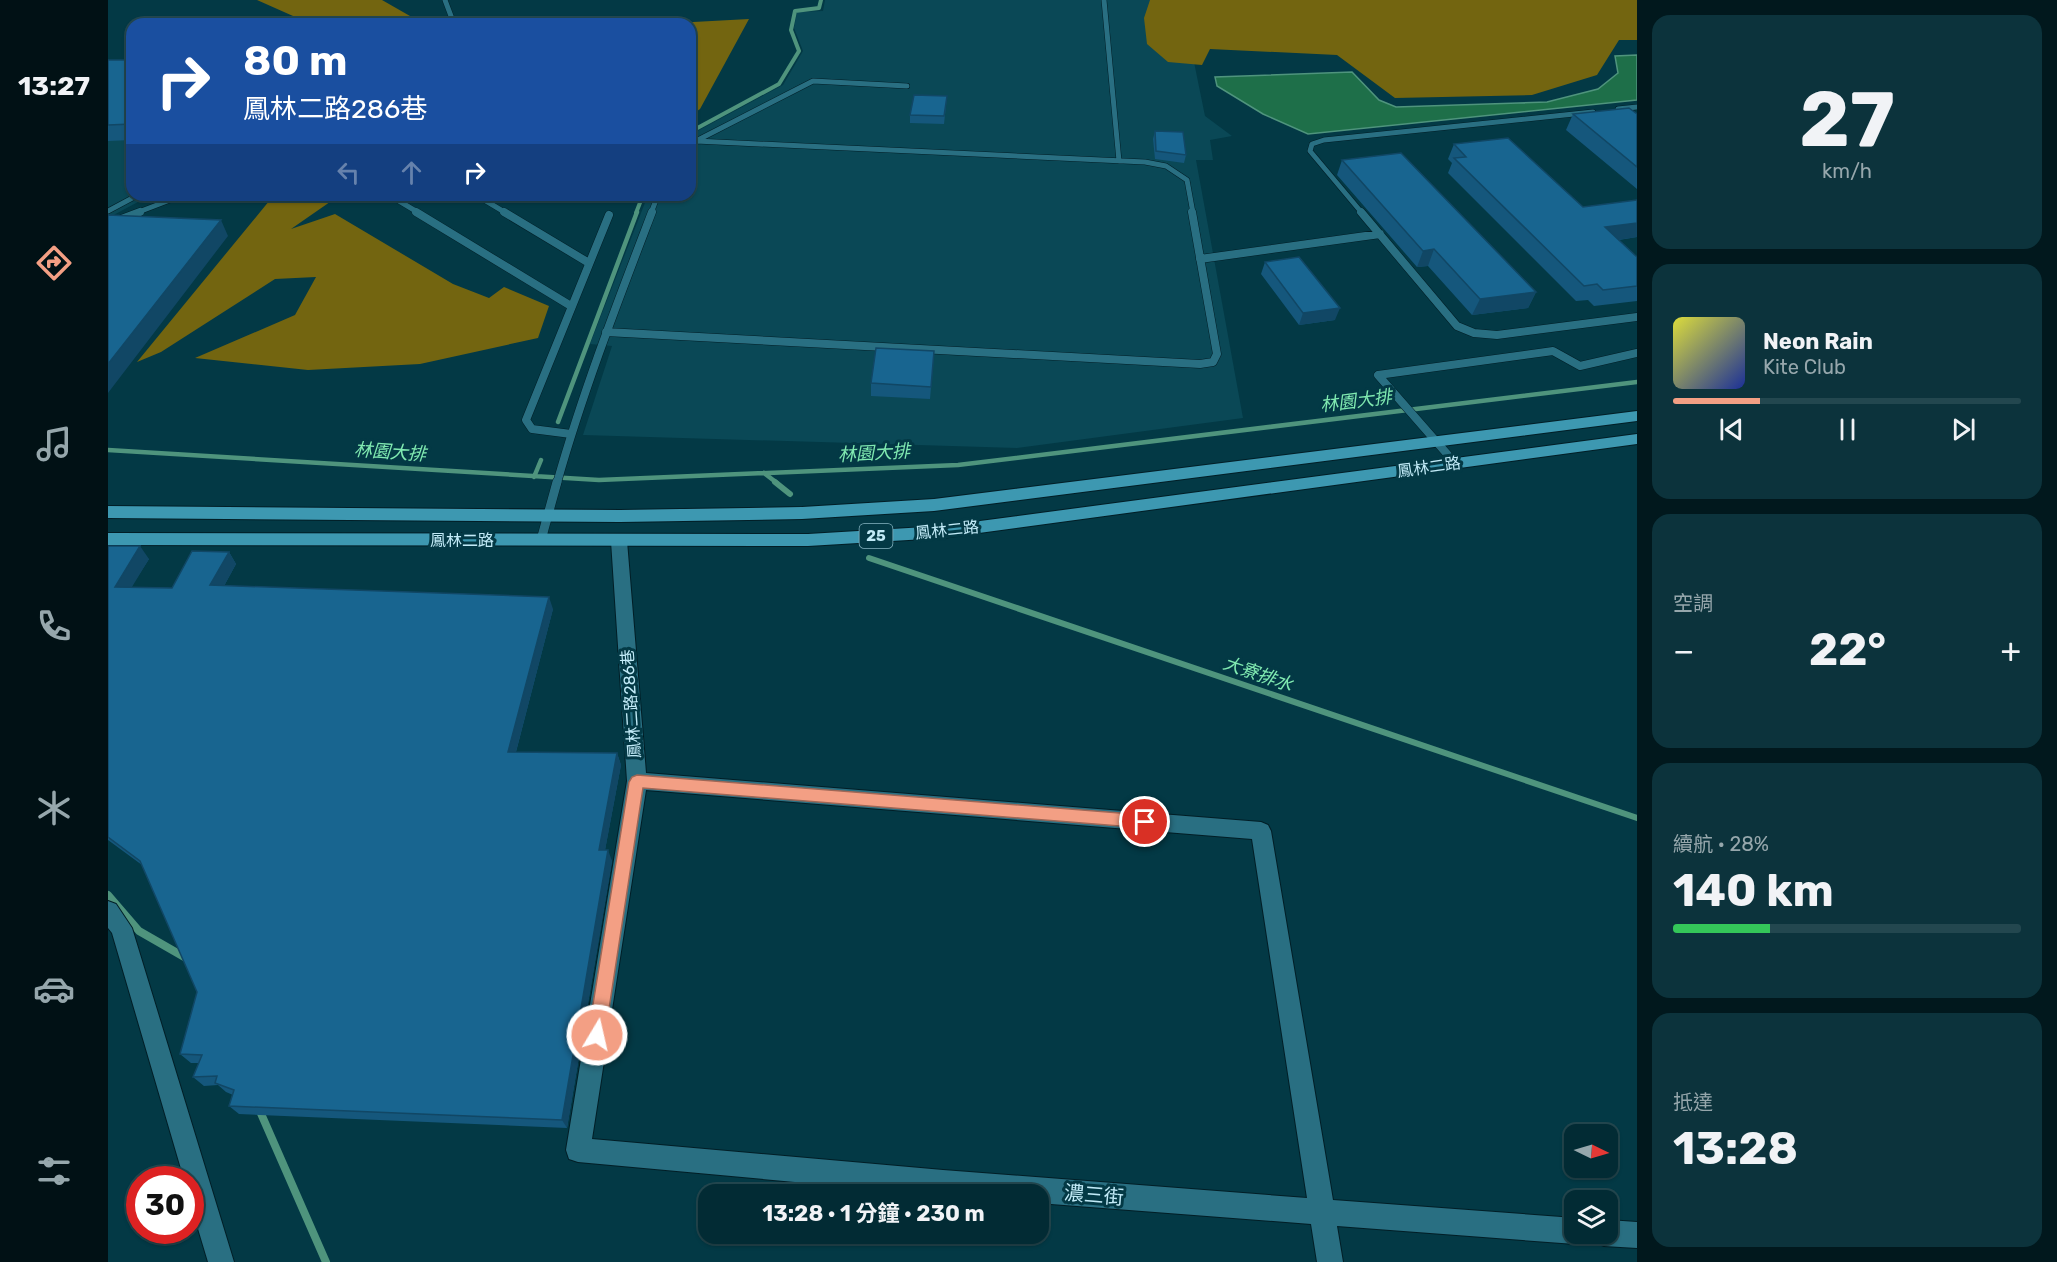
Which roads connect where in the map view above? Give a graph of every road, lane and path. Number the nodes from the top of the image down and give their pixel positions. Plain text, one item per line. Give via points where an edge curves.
1 (445, 0) edge
2 (1104, 0) edge
3 (452, 18) edge
4 (907, 86) dead end
5 (1637, 107) edge
6 (1614, 110) edge
7 (1602, 111) edge
8 (696, 141) edge
9 (696, 143) edge
10 (1119, 161) junction
11 (127, 201) edge
12 (167, 201) edge
13 (399, 201) edge
14 (486, 201) edge
15 (656, 201) edge
16 (108, 211) edge
17 (609, 215) dead end
18 (108, 224) edge
19 (1380, 234) junction
20 (1200, 259) junction
21 (589, 263) junction
22 (571, 306) junction
23 (1637, 317) edge
24 (606, 332) junction
25 (1637, 353) edge
26 (1637, 416) edge
27 (571, 434) junction
28 (1637, 439) edge
29 (1434, 441) junction
30 (1455, 463) junction
31 (550, 510) junction
32 (108, 512) edge
33 (108, 539) edge
34 (541, 540) junction
35 (619, 541) junction
36 (637, 782) junction
37 (108, 911) edge
38 (1322, 1213) junction
39 (1564, 1230) edge
40 (1618, 1234) edge
41 (1637, 1235) edge
42 (221, 1262) edge
43 (1330, 1262) edge

1 - 3 lane
2 - 10 lane
4 - 8 lane via 813,81
5 - 6 lane
7 - 19 lane via 1312,144 1310,151
9 - 10 lane
10 - 20 lane via 1166,166 1187,180
11 - 16 lane
12 - 18 lane
13 - 22 lane
14 - 21 lane
15 - 24 lane
17 - 21 lane
19 - 20 lane
19 - 23 lane via 1457,326 1474,333 1497,335
20 - 24 lane via 1217,354 1213,362 1200,364
21 - 22 lane
22 - 27 lane via 526,420 532,429
24 - 27 lane
25 - 29 lane via 1580,366 1553,351 1378,375
26 - 29 main road, 鳳林二路 / 25
27 - 31 lane
28 - 30 main road, 鳳林二路 / 25
29 - 30 lane
29 - 31 main road, 鳳林二路 / 25 via 934,505 802,513
30 - 35 main road, 鳳林二路 / 25 via 942,532 808,540
31 - 32 main road, 鳳林二路 / 25
31 - 34 lane
33 - 34 main road, 鳳林二路 / 25
34 - 35 main road, 鳳林二路 / 25
35 - 36 street, 鳳林二路286巷
36 - 38 street, 鳳林二路286巷 via 1261,831
36 - 38 street, 濃三街 via 578,1150
37 - 42 street via 121,928
38 - 39 street, 濃三街
38 - 43 street
40 - 41 street

